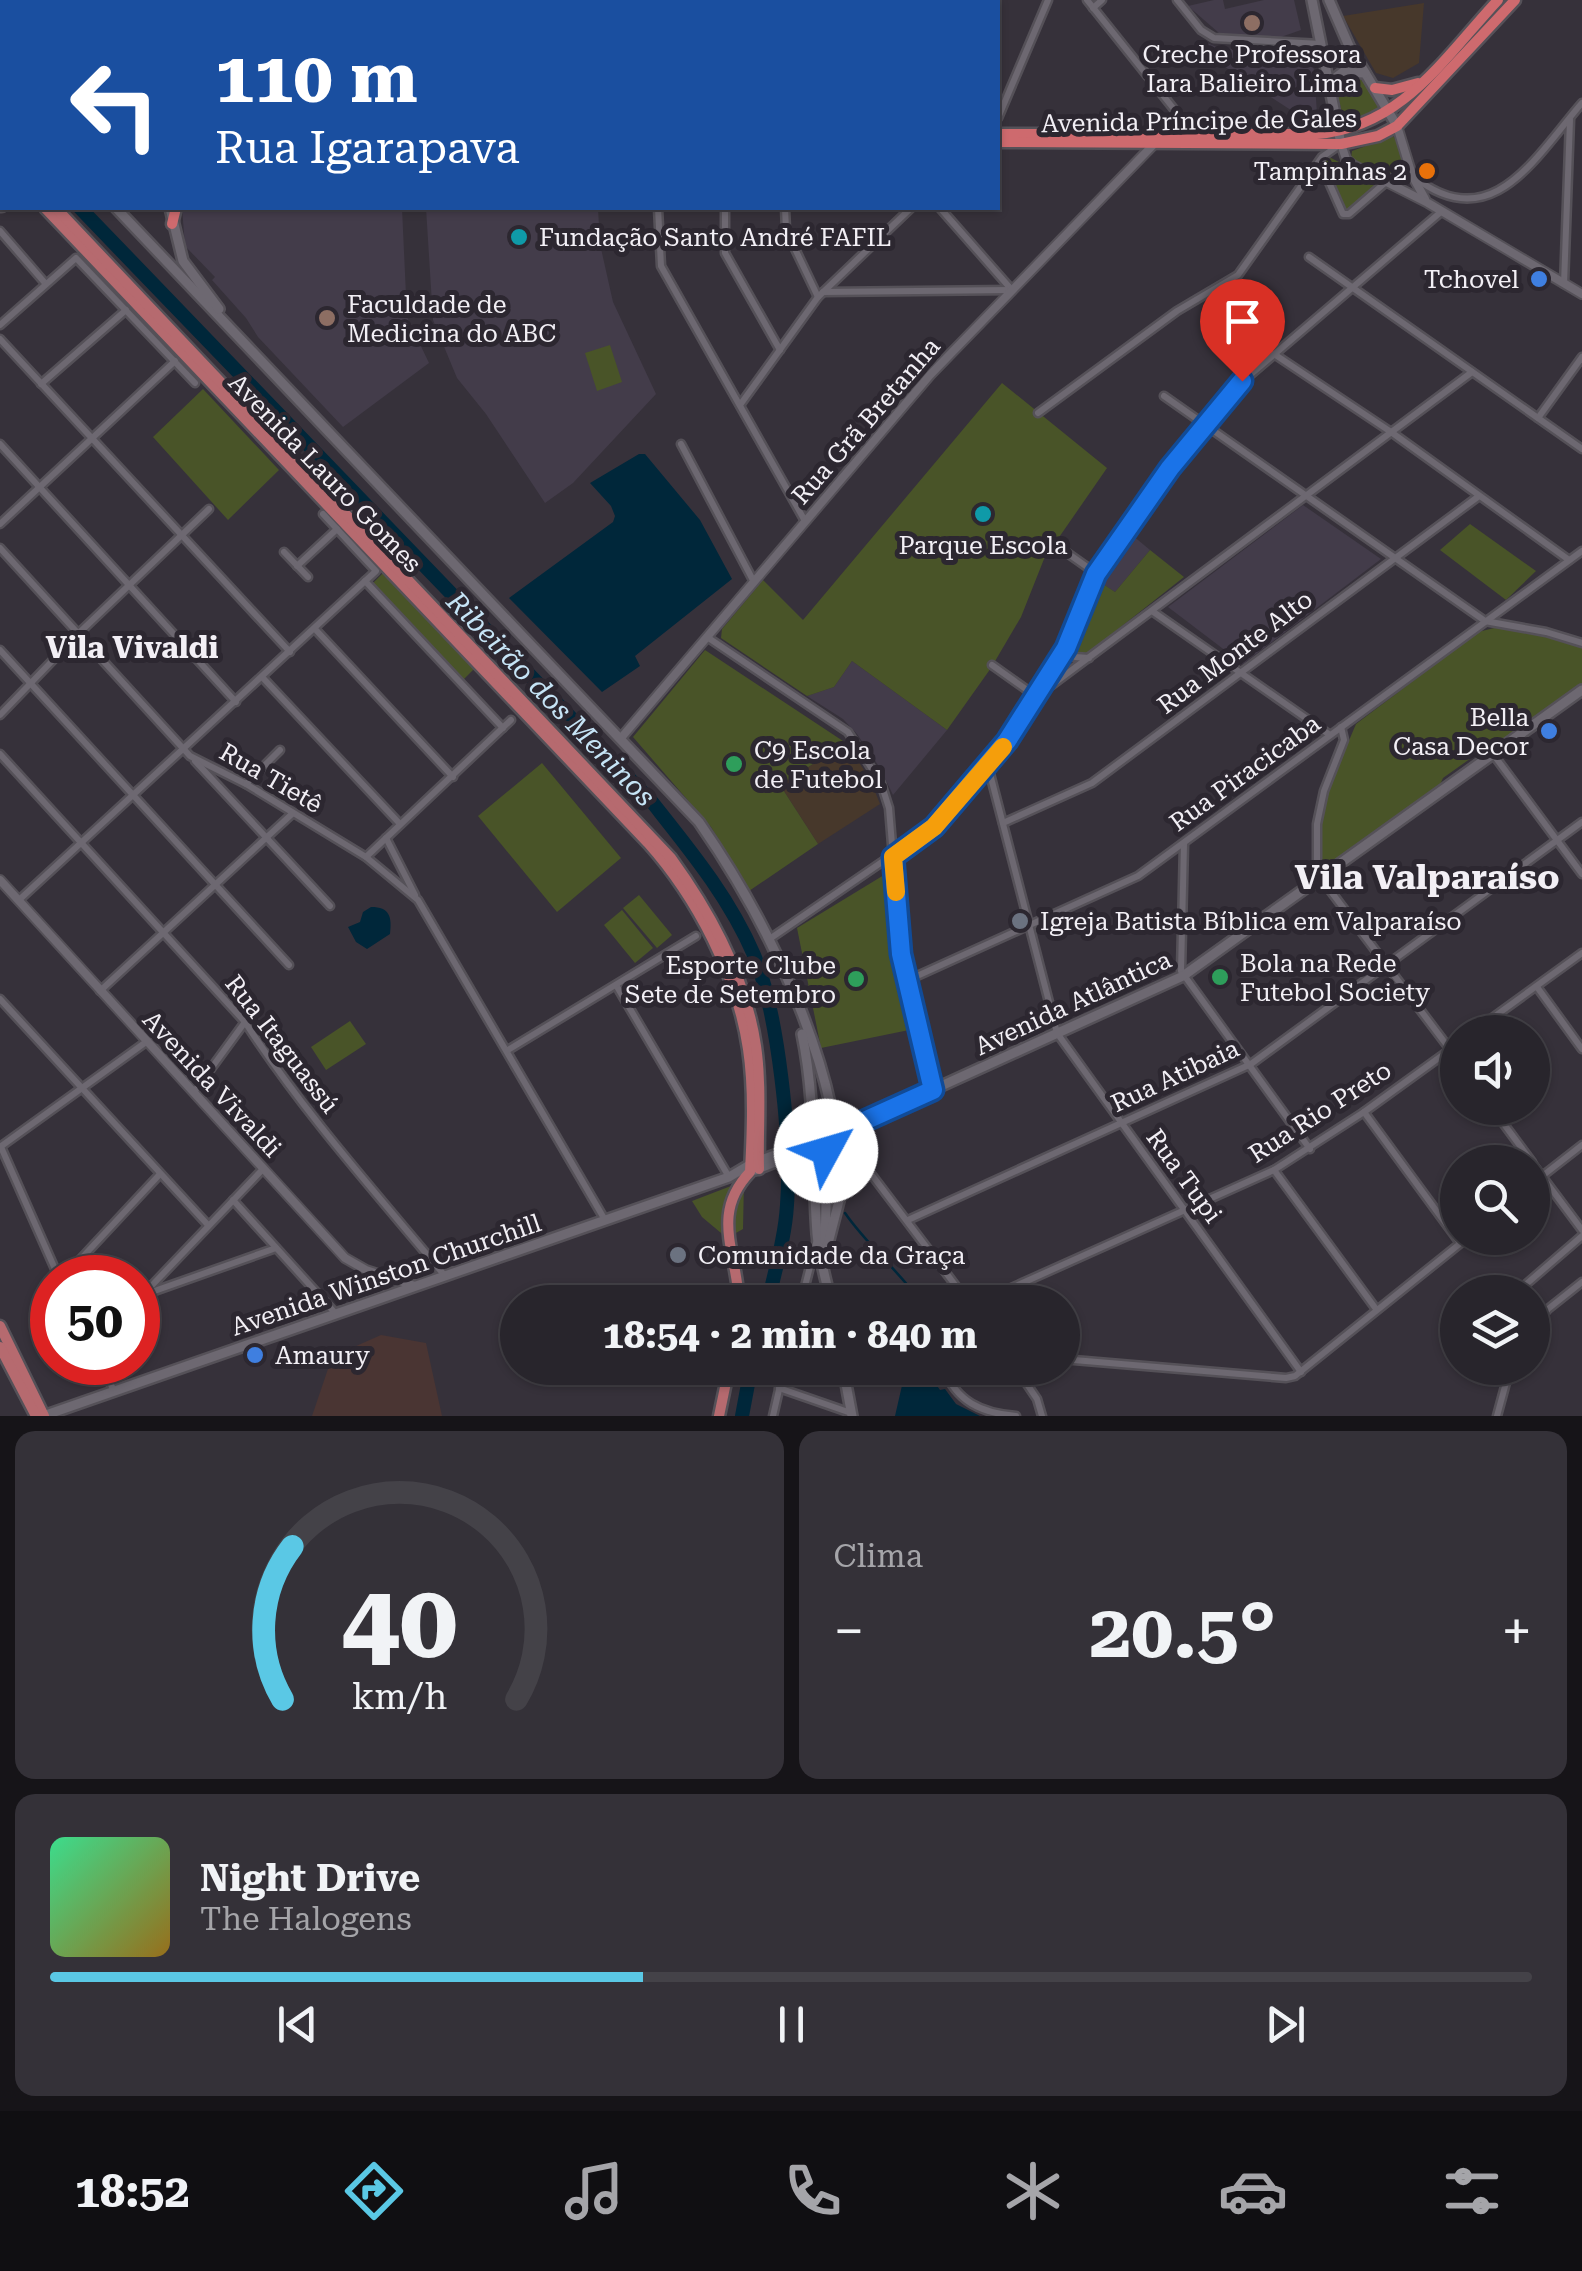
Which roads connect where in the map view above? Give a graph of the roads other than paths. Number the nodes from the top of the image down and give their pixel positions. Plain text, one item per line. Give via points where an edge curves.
1 (1048, 0) edge
2 (1087, 0) edge
3 (1102, 0) edge
4 (1177, 0) edge
5 (1312, 0) edge
6 (1329, 0) edge
7 (1498, 0) edge
8 (1515, 0) edge
9 (1093, 8) junction
10 (1321, 44) junction
11 (1367, 74) junction
12 (1423, 81) junction
13 (1330, 88) junction
14 (1376, 88) junction
15 (1582, 103) edge
16 (1390, 111) junction
17 (1000, 113) edge
18 (1570, 117) junction
19 (1397, 126) junction
20 (1338, 131) junction
21 (1168, 134) junction
22 (1194, 134) junction
23 (1000, 138) edge
24 (1000, 138) edge
25 (1155, 143) junction
26 (1341, 144) junction
27 (1320, 161) junction
28 (1408, 163) junction
29 (1412, 175) junction
30 (1386, 182) junction
31 (1406, 192) junction
32 (1438, 192) junction
33 (1421, 193) junction
34 (1428, 203) junction
35 (46, 210) edge
36 (58, 210) edge
37 (118, 210) edge
38 (173, 210) edge
39 (658, 210) edge
40 (724, 210) edge
41 (785, 210) edge
42 (909, 210) edge
43 (942, 210) edge
44 (1442, 211) junction
45 (172, 224) joint
46 (0, 231) edge
47 (1309, 257) dead end
48 (180, 276) junction
49 (46, 283) junction
50 (196, 283) junction
51 (1564, 284) junction
52 (1352, 288) junction
53 (1012, 290) junction
54 (1582, 294) edge
55 (821, 295) junction
56 (126, 310) junction
57 (0, 326) edge
58 (235, 332) junction
59 (0, 339) edge
60 (780, 350) junction
61 (1274, 354) junction
62 (1582, 358) edge
63 (174, 361) junction
64 (1472, 372) junction
65 (195, 383) dead end
66 (41, 384) junction
67 (1164, 396) dead end
68 (740, 405) junction
69 (1038, 413) dead end
70 (1538, 418) junction
71 (1204, 425) junction
72 (1391, 432) junction
73 (92, 439) junction
74 (0, 444) edge
75 (681, 444) dead end
76 (1582, 449) edge
77 (40, 488) junction
78 (1305, 496) junction
79 (1479, 496) junction
80 (209, 510) dead end
81 (322, 514) dead end
82 (805, 520) junction
83 (0, 524) edge
84 (337, 529) junction
85 (180, 536) junction
86 (1056, 545) dead end
87 (0, 548) edge
88 (1582, 551) edge
89 (284, 552) dead end
90 (1395, 559) junction
91 (1570, 560) junction
92 (298, 566) junction
93 (1096, 574) junction
94 (308, 577) dead end
95 (365, 582) junction
96 (754, 582) junction
97 (130, 585) junction
98 (1152, 611) junction
99 (1485, 620) junction
100 (315, 629) junction
101 (80, 632) junction
102 (707, 638) junction
103 (1582, 643) edge
104 (1066, 648) junction
105 (0, 650) edge
106 (290, 652) junction
107 (1090, 657) junction
108 (992, 665) dead end
109 (1240, 672) junction
110 (263, 678) junction
111 (31, 684) junction
112 (1582, 690) edge
113 (1039, 695) junction
114 (236, 702) junction
115 (0, 716) edge
116 (511, 720) dead end
117 (1341, 727) junction
118 (503, 728) junction
119 (1330, 735) junction
120 (621, 738) junction
121 (280, 750) dead end
122 (187, 753) junction
123 (0, 754) edge
124 (1493, 754) junction
125 (988, 765) junction
126 (231, 776) junction
127 (453, 777) junction
128 (246, 784) junction
129 (222, 789) junction
130 (132, 796) junction
131 (292, 813) junction
132 (1582, 822) edge
133 (1004, 823) junction
134 (400, 824) junction
135 (268, 837) junction
136 (386, 838) junction
137 (1556, 841) junction
138 (1184, 842) junction
139 (80, 845) junction
140 (366, 857) junction
141 (893, 857) junction
142 (1582, 874) edge
143 (1319, 878) junction
144 (0, 880) edge
145 (215, 886) junction
146 (19, 900) junction
147 (418, 900) junction
148 (330, 906) dead end
149 (1028, 928) junction
150 (162, 934) junction
151 (696, 936) dead end
152 (771, 938) junction
153 (1582, 953) edge
154 (1388, 964) junction
155 (290, 965) dead end
156 (1183, 976) junction
157 (906, 981) junction
158 (616, 986) junction
159 (1536, 986) junction
160 (100, 990) junction
161 (796, 1002) junction
162 (2, 1004) edge
163 (1496, 1015) edge
164 (245, 1022) junction
165 (1057, 1034) junction
166 (1440, 1036) edge
167 (146, 1042) junction
168 (1582, 1049) edge
169 (508, 1050) junction
170 (1440, 1057) edge
171 (1252, 1064) junction
172 (81, 1088) junction
173 (933, 1090) junction
174 (193, 1093) junction
175 (1364, 1112) junction
176 (862, 1122) junction
177 (1120, 1124) junction
178 (836, 1134) junction
179 (820, 1141) junction
180 (1582, 1145) edge
181 (0, 1146) edge
182 (1310, 1149) junction
183 (853, 1150) junction
184 (756, 1166) junction
185 (263, 1169) junction
186 (1274, 1170) junction
187 (1550, 1170) edge
188 (160, 1174) junction
189 (729, 1176) junction
190 (1550, 1187) edge
191 (233, 1200) junction
192 (839, 1200) junction
193 (1184, 1210) junction
194 (1440, 1210) edge
195 (605, 1220) junction
196 (908, 1220) junction
197 (208, 1225) junction
198 (1582, 1233) edge
199 (817, 1237) junction
200 (276, 1248) junction
201 (50, 1255) edge
202 (83, 1255) edge
203 (1444, 1255) edge
204 (824, 1263) junction
205 (1536, 1275) edge
206 (445, 1276) junction
207 (160, 1277) edge
208 (1582, 1282) edge
209 (737, 1285) edge
210 (805, 1285) edge
211 (827, 1285) edge
212 (956, 1285) edge
213 (1018, 1285) edge
214 (415, 1286) junction
215 (160, 1291) edge
216 (1550, 1307) edge
217 (1376, 1309) junction
218 (336, 1314) junction
219 (0, 1326) edge
220 (0, 1347) edge
221 (1080, 1361) edge
222 (1301, 1372) junction
223 (111, 1385) edge
224 (726, 1385) edge
225 (780, 1385) edge
226 (846, 1385) edge
227 (952, 1385) edge
228 (1028, 1385) edge
229 (1505, 1385) edge
230 (779, 1388) junction
231 (114, 1391) junction
232 (852, 1414) edge
233 (41, 1416) edge
234 (720, 1416) edge
235 (773, 1416) edge
236 (1016, 1416) edge
237 (1042, 1416) edge
238 (1496, 1416) edge

1 - 17 street
2 - 9 street
3 - 9 street
4 - 10 street via 1218,40
5 - 10 main road
6 - 11 main road
7 - 12 highway
8 - 19 highway
9 - 22 street
10 - 13 main road
11 - 13 main road via 1344,72
11 - 14 main road
12 - 14 highway via 1397,90
12 - 16 highway
13 - 20 main road
14 - 16 main road
15 - 18 street
16 - 19 main road
16 - 20 highway, Avenida Príncipe de Gales
18 - 32 street via 1500,191 1470,199
18 - 51 street
19 - 26 highway, Avenida Príncipe de Gales
19 - 28 street
20 - 22 highway, Avenida Príncipe de Gales
20 - 26 main road
21 - 22 highway, Avenida Príncipe de Gales
21 - 23 highway, Avenida Príncipe de Gales
21 - 25 highway
24 - 25 highway, Avenida Príncipe de Gales
25 - 26 highway, Avenida Príncipe de Gales
25 - 53 street, Rua Grã Bretanha
26 - 27 street
26 - 30 street via 1349,162
27 - 30 street via 1343,214
27 - 69 street via 1238,275 1176,311
28 - 29 street
28 - 30 street
29 - 32 street
29 - 33 street
30 - 31 street
31 - 33 street
31 - 34 street
32 - 33 street
33 - 34 street
34 - 44 street
35 - 184 main road, Avenida Lauro Gomes via 664,861 718,956 742,1020
36 - 184 main road, Avenida Lauro Gomes via 678,868 726,952 750,1017 758,1064
37 - 48 main road, Avenida Lauro Gomes
38 - 45 highway
39 - 68 street via 659,262
40 - 60 street via 725,253
41 - 55 street via 785,226
42 - 55 street
43 - 53 street
44 - 51 street
44 - 52 street
45 - 50 main road, Avenida Lauro Gomes
46 - 49 street
47 - 52 street
48 - 50 main road
48 - 58 main road, Avenida Lauro Gomes
49 - 56 street via 74,258
49 - 57 street
50 - 58 main road, Avenida Lauro Gomes
51 - 54 street
52 - 61 street
52 - 64 street
53 - 55 street
53 - 82 street, Rua Grã Bretanha
55 - 60 street
56 - 63 street
56 - 66 street
58 - 120 main road, Avenida Lauro Gomes
59 - 66 street
60 - 68 street
61 - 71 street
61 - 72 street
62 - 70 street
63 - 65 street
63 - 73 street
64 - 70 street
64 - 72 street
66 - 73 street
67 - 71 street
68 - 82 street
70 - 76 street
71 - 78 street
71 - 93 street
72 - 78 street
72 - 79 street
73 - 77 street
73 - 85 street
74 - 77 street
75 - 96 street
77 - 83 street
77 - 97 street
78 - 90 street
78 - 98 street
79 - 90 street, Rua Monte Alto
79 - 91 street
80 - 85 street
81 - 84 street
82 - 96 street, Rua Grã Bretanha
84 - 92 street
84 - 95 street via 376,571
85 - 97 street
85 - 106 street
86 - 93 street
87 - 101 street, Rua Tietê
88 - 91 street, Rua Piracicaba
89 - 92 street
90 - 99 street
90 - 109 street, Rua Monte Alto
91 - 99 street, Rua Piracicaba
92 - 94 street
93 - 104 street
95 - 100 street
95 - 118 street
96 - 102 street, Rua Grã Bretanha
97 - 101 street
97 - 114 street
98 - 107 street
98 - 109 street
99 - 103 street
99 - 117 street, Rua Piracicaba
100 - 106 street
100 - 127 street
101 - 111 street
101 - 122 street, Rua Tietê
102 - 120 street, Rua Grã Bretanha
102 - 141 street via 848,732 886,796
104 - 107 street via 1075,658
104 - 113 street
105 - 111 street
106 - 110 street
107 - 113 street
108 - 113 street
109 - 119 street
109 - 133 street, Rua Monte Alto via 1092,783
110 - 114 street
110 - 134 street
111 - 115 street
111 - 130 street
112 - 124 main road, Avenida Atlântica
113 - 125 street
114 - 122 street
116 - 118 street
117 - 119 street, Rua Piracicaba
117 - 143 street via 1344,740 1316,830
118 - 127 street
119 - 138 street, Rua Piracicaba
120 - 152 main road, Avenida Lauro Gomes via 699,822
121 - 128 street
122 - 126 street, Rua Tietê
122 - 129 street
122 - 130 street
123 - 139 street, Rua Itaguassú
124 - 137 street
124 - 143 main road, Avenida Atlântica
125 - 133 street, Rua Tupi
125 - 141 street via 934,827
126 - 128 street, Rua Tietê
126 - 129 street
127 - 134 street
128 - 131 street, Rua Tietê
129 - 135 street
130 - 139 street
130 - 145 street
131 - 135 street
131 - 140 street, Rua Tietê
132 - 137 street, Rua Atibaia
133 - 149 street, Rua Tupi
134 - 136 street
135 - 145 street
135 - 148 street
136 - 140 street
136 - 147 street
137 - 142 street
137 - 154 street, Rua Atibaia
138 - 149 street, Rua Piracicaba via 1132,880
138 - 156 street
139 - 146 street
139 - 150 street, Rua Itaguassú
140 - 147 street, Rua Tietê
141 - 152 street
141 - 157 street
143 - 154 street
143 - 156 main road, Avenida Atlântica
144 - 146 street, Avenida Vivaldi
145 - 150 street
145 - 155 street
146 - 160 street, Avenida Vivaldi
147 - 169 street, Rua Tietê
149 - 157 street, Rua Piracicaba
149 - 165 street, Rua Tupi
150 - 160 street
150 - 164 street, Rua Itaguassú
151 - 158 street
152 - 161 main road, Avenida Lauro Gomes
153 - 159 street
154 - 166 street
154 - 171 street, Rua Atibaia
156 - 165 main road, Avenida Atlântica
156 - 171 street
157 - 173 street
158 - 169 street
158 - 189 street
159 - 163 street
159 - 168 street
160 - 167 street, Avenida Vivaldi
161 - 178 main road
161 - 179 main road
162 - 172 street
164 - 174 street
164 - 206 street, Rua Itaguassú via 311,1116
165 - 173 main road, Avenida Atlântica
165 - 177 street, Rua Tupi
167 - 172 street
167 - 174 street, Avenida Vivaldi
169 - 195 street, Rua Tietê
170 - 175 street, Rua Rio Preto
171 - 177 street, Rua Atibaia
171 - 182 street
172 - 181 street
172 - 188 street
173 - 176 main road, Avenida Atlântica
174 - 185 street, Avenida Vivaldi
175 - 182 street, Rua Rio Preto
175 - 194 street
176 - 178 main road, Avenida Atlântica
176 - 183 main road
177 - 193 street, Rua Tupi
177 - 196 street, Rua Atibaia
178 - 179 main road, Avenida Atlântica
178 - 192 main road
179 - 184 main road, Avenida Atlântica
179 - 199 main road
179 - 204 main road via 827,1171
180 - 187 street
181 - 201 street
182 - 186 street, Rua Rio Preto
183 - 192 main road
183 - 196 street
184 - 189 main road, Avenida Winston Churchill
184 - 209 main road, Avenida Lauro Gomes via 737,1186 728,1213
185 - 191 street
185 - 214 street, Avenida Vivaldi via 345,1258
186 - 193 street, Rua Rio Preto
186 - 217 street
188 - 197 street
188 - 202 street
189 - 195 main road, Avenida Winston Churchill
190 - 198 street
191 - 197 street
191 - 200 street
192 - 204 main road
193 - 213 street, Rua Rio Preto
193 - 222 street, Rua Tupi
195 - 206 main road, Avenida Winston Churchill
196 - 212 street
197 - 207 street
198 - 205 street
199 - 204 main road
199 - 210 street
200 - 215 street
200 - 218 street
203 - 217 street
204 - 211 main road
206 - 214 main road, Avenida Winston Churchill
208 - 216 street
214 - 218 main road, Avenida Winston Churchill
217 - 222 street
218 - 231 main road, Avenida Winston Churchill
219 - 233 main road
220 - 233 main road
221 - 222 street via 1286,1378
223 - 231 street
224 - 234 main road
225 - 230 street
226 - 232 main road
227 - 236 street via 971,1405
228 - 237 street
229 - 238 street
230 - 232 street
230 - 235 street
231 - 233 main road, Avenida Winston Churchill

